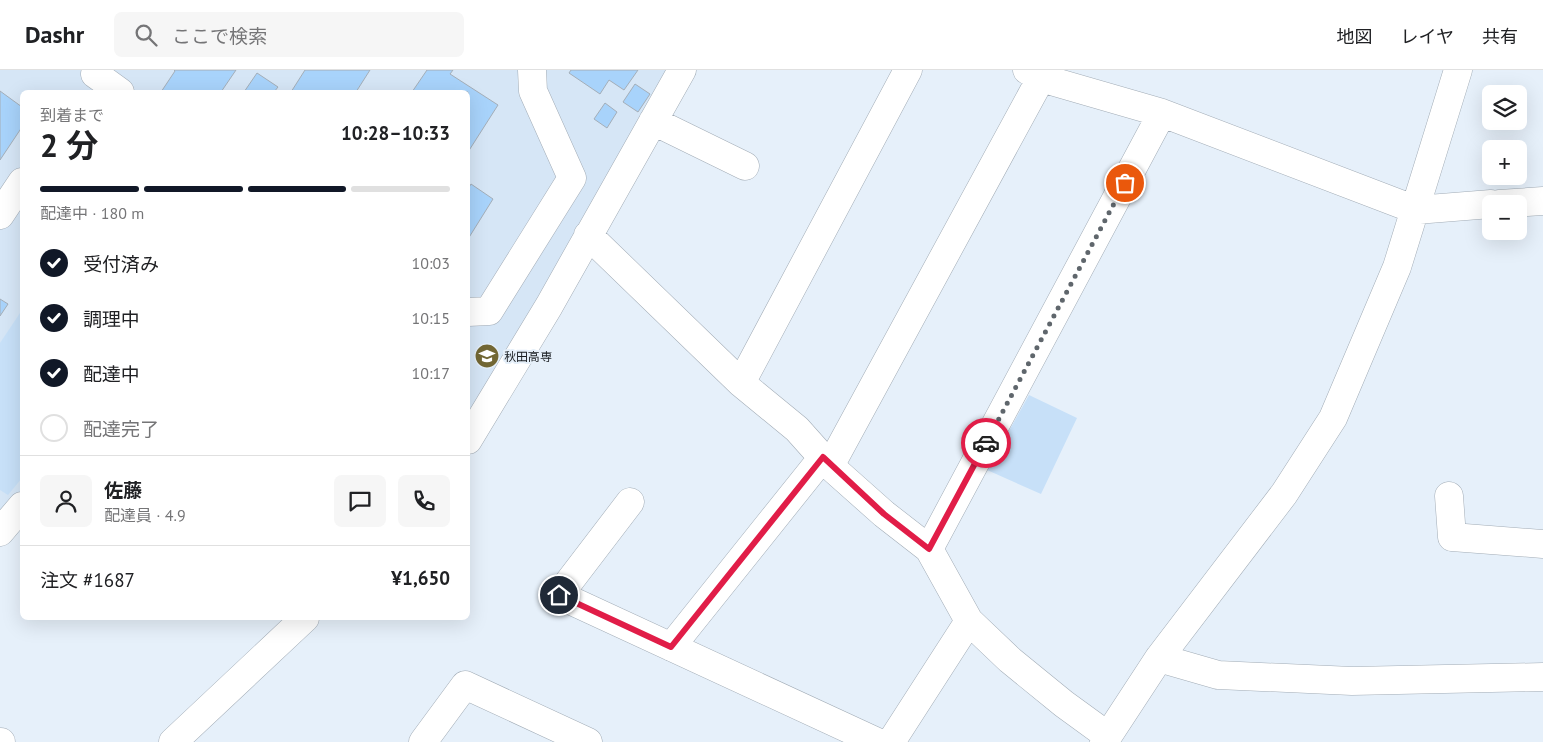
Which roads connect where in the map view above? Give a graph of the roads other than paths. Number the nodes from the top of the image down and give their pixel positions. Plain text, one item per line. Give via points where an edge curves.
1 (532, 70) edge
2 (682, 70) edge
3 (908, 70) edge
4 (1458, 70) edge
5 (1034, 74) edge
6 (91, 79) edge
7 (116, 90) edge
8 (1162, 113) junction
9 (653, 121) junction
10 (745, 166) dead end
11 (20, 185) edge
12 (1543, 201) edge
13 (1527, 202) edge
14 (1482, 205) edge
15 (1416, 210) junction
16 (0, 215) edge
17 (588, 235) junction
18 (470, 312) edge
19 (740, 383) junction
20 (470, 437) edge
21 (827, 462) junction
22 (1449, 496) dead end
23 (630, 502) dead end
24 (20, 508) edge
25 (0, 532) edge
26 (1543, 544) edge
27 (929, 549) junction
28 (303, 620) edge
29 (969, 621) junction
30 (671, 647) junction
31 (1159, 658) junction
32 (1543, 677) edge
33 (560, 736) edge
34 (1106, 739) edge
35 (173, 742) edge
36 (423, 742) edge
37 (588, 742) edge
38 (877, 742) edge
39 (891, 742) edge

1 - 18 street via 533,91 572,178 489,311
2 - 9 street
3 - 19 street
4 - 15 street
5 - 8 street
5 - 21 street
6 - 7 street
8 - 15 street
8 - 27 street
9 - 10 street
9 - 17 street
11 - 16 street
12 - 13 street
14 - 15 street
15 - 31 street via 1397,267 1333,418 1284,494
17 - 19 street
17 - 20 street
19 - 21 street via 797,429
21 - 27 street via 884,514
21 - 30 street
22 - 26 street via 1452,537
23 - 30 street via 559,595
24 - 25 street
27 - 29 street
28 - 35 street
29 - 34 street via 1010,660
29 - 39 street
30 - 38 street
31 - 32 street via 1218,675 1352,681
31 - 34 street
33 - 36 street via 465,685
33 - 37 street

